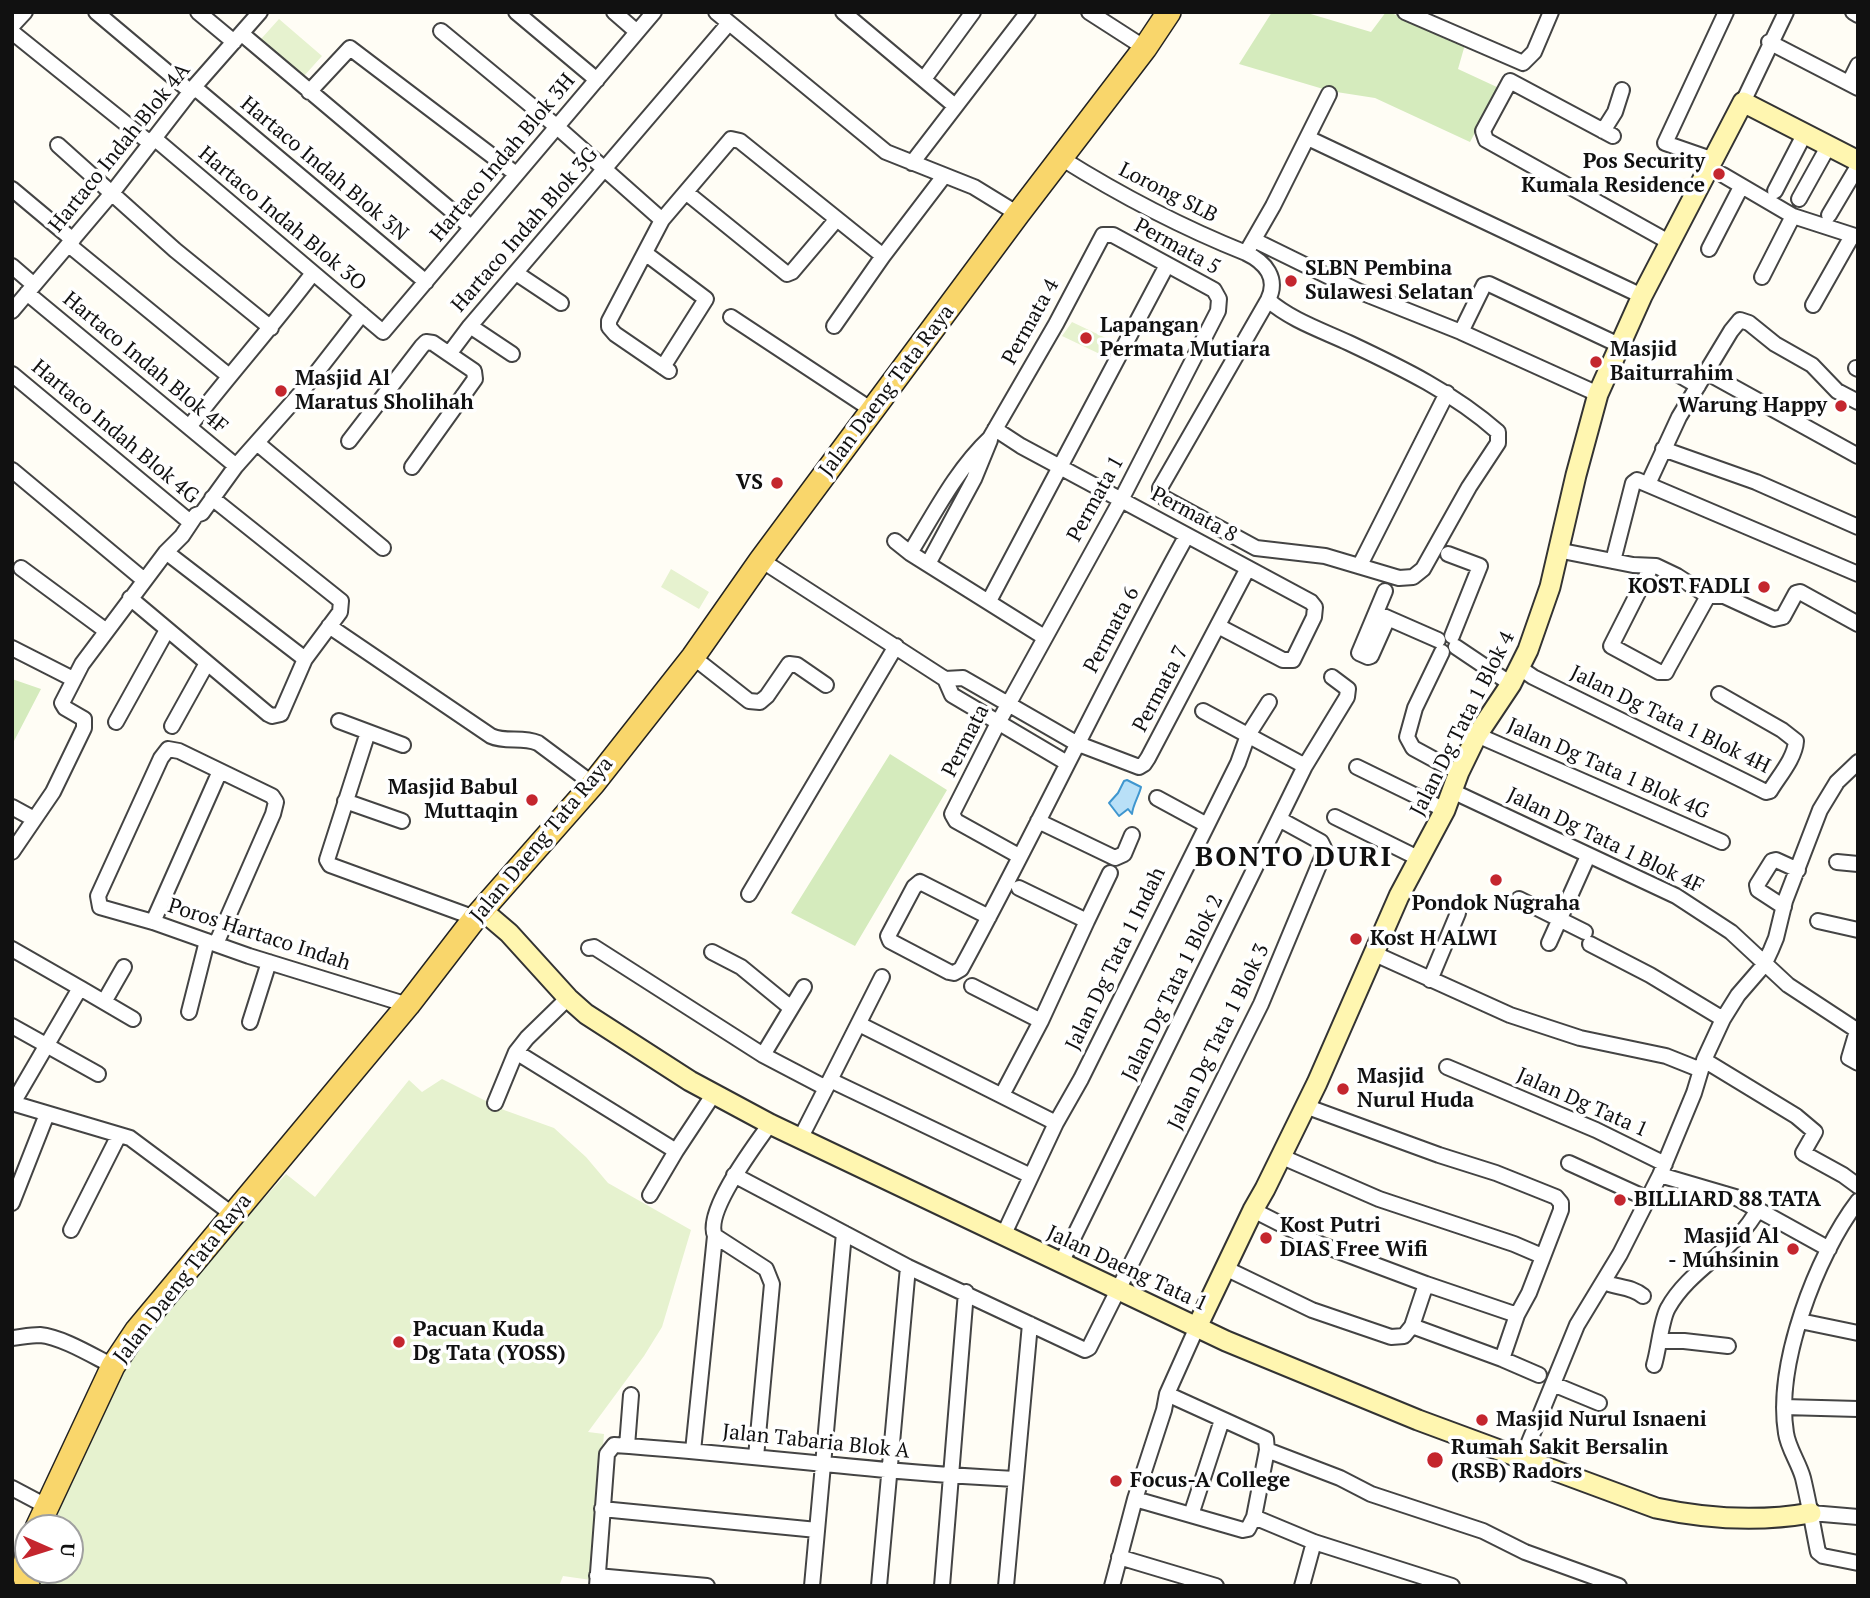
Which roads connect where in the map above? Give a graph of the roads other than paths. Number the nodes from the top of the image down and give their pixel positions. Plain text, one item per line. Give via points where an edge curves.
1 (25, 12) edge
2 (96, 12) edge
3 (198, 12) edge
4 (260, 12) edge
5 (516, 12) edge
6 (614, 12) edge
7 (654, 12) edge
8 (716, 12) edge
9 (843, 12) edge
10 (973, 12) edge
11 (1028, 12) edge
12 (1089, 12) edge
13 (1169, 12) edge
14 (1405, 12) edge
15 (1551, 12) edge
16 (1726, 12) edge
17 (1786, 12) edge
18 (729, 23) junction
19 (12, 26) edge
20 (441, 31) dead end
21 (12, 32) edge
22 (637, 32) junction
23 (238, 38) junction
24 (1769, 43) junction
25 (1145, 48) junction
26 (1858, 65) edge
27 (924, 79) junction
28 (597, 80) junction
29 (1853, 85) edge
30 (192, 90) junction
31 (1622, 90) dead end
32 (309, 92) junction
33 (1329, 94) dead end
34 (1743, 102) junction
35 (956, 106) junction
36 (556, 126) junction
37 (1805, 133) junction
38 (1308, 138) junction
39 (152, 141) junction
40 (58, 145) dead end
41 (1829, 145) junction
42 (1060, 158) junction
43 (912, 163) junction
44 (1858, 164) edge
45 (606, 169) junction
46 (1715, 169) junction
47 (516, 174) junction
48 (944, 176) junction
49 (1741, 187) junction
50 (12, 189) edge
51 (1775, 191) dead end
52 (112, 193) junction
53 (687, 194) junction
54 (1799, 199) dead end
55 (1018, 214) junction
56 (1829, 215) dead end
57 (1793, 216) junction
58 (662, 220) junction
59 (835, 220) junction
60 (471, 228) junction
61 (1855, 237) edge
62 (1101, 238) joint
63 (1255, 240) junction
64 (71, 242) junction
65 (1669, 242) junction
66 (1709, 249) dead end
67 (645, 253) junction
68 (1246, 253) junction
69 (883, 256) junction
70 (1167, 265) junction
71 (12, 267) edge
72 (313, 273) junction
73 (516, 273) junction
74 (1762, 277) dead end
75 (426, 282) junction
76 (30, 289) junction
77 (1642, 296) junction
78 (1268, 300) junction
79 (561, 303) dead end
80 (1813, 305) dead end
81 (12, 311) edge
82 (1218, 311) joint
83 (362, 314) junction
84 (731, 317) dead end
85 (470, 326) junction
86 (834, 326) dead end
87 (271, 328) junction
88 (383, 332) joint
89 (1461, 332) junction
90 (1619, 345) junction
91 (449, 354) junction
92 (512, 354) dead end
93 (1706, 372) junction
94 (12, 374) edge
95 (229, 376) junction
96 (1679, 376) dead end
97 (1698, 386) junction
98 (1447, 393) junction
99 (1598, 394) junction
100 (1858, 402) edge
101 (872, 410) junction
102 (189, 427) junction
103 (994, 431) junction
104 (349, 441) dead end
105 (257, 443) junction
106 (1663, 449) junction
107 (1858, 456) edge
108 (236, 466) junction
109 (412, 467) dead end
110 (1059, 467) junction
111 (12, 470) edge
112 (1648, 484) junction
113 (212, 498) junction
114 (1121, 500) junction
115 (190, 523) junction
116 (1858, 527) edge
117 (1186, 537) junction
118 (1373, 539) junction
119 (895, 541) dead end
120 (383, 548) dead end
121 (1557, 550) junction
122 (166, 552) junction
123 (910, 553) junction
124 (1448, 554) dead end
125 (761, 560) junction
126 (1339, 561) junction
127 (1613, 561) junction
128 (928, 564) junction
129 (1360, 565) junction
130 (1651, 567) junction
131 (21, 568) dead end
132 (1248, 568) junction
133 (1858, 574) edge
134 (144, 580) junction
135 (1385, 591) dead end
136 (1708, 596) junction
137 (130, 598) junction
138 (989, 601) junction
139 (1858, 624) edge
140 (329, 626) junction
141 (1218, 626) junction
142 (105, 630) junction
143 (167, 630) junction
144 (1044, 637) junction
145 (1447, 644) junction
146 (895, 646) junction
147 (12, 648) edge
148 (693, 657) junction
149 (305, 659) junction
150 (207, 663) junction
151 (1520, 676) junction
152 (1332, 677) dead end
153 (73, 679) junction
154 (945, 679) junction
155 (826, 685) dead end
156 (1719, 694) dead end
157 (1269, 702) dead end
158 (1008, 705) junction
159 (1203, 711) dead end
160 (339, 720) dead end
161 (116, 722) dead end
162 (998, 723) junction
163 (172, 726) dead end
164 (368, 732) junction
165 (1248, 735) junction
166 (1477, 735) junction
167 (1076, 743) junction
168 (403, 745) dead end
169 (1858, 762) edge
170 (1067, 763) junction
171 (1306, 766) junction
172 (1357, 767) dead end
173 (1448, 767) dead end
174 (220, 771) junction
175 (593, 784) junction
176 (1452, 791) junction
177 (1157, 798) dead end
178 (345, 801) junction
179 (12, 807) edge
180 (1445, 810) junction
181 (1335, 817) dead end
182 (1279, 818) junction
183 (34, 819) junction
184 (402, 821) dead end
185 (1038, 821) junction
186 (1205, 824) junction
187 (1132, 835) dead end
188 (1723, 842) dead end
189 (12, 852) edge
190 (1019, 856) junction
191 (1588, 856) junction
192 (1418, 858) junction
193 (1838, 862) dead end
194 (1858, 864) edge
195 (1798, 870) junction
196 (1110, 873) dead end
197 (1018, 888) dead end
198 (749, 894) dead end
199 (1519, 899) dead end
200 (1784, 907) junction
201 (1458, 913) dead end
202 (479, 914) junction
203 (989, 917) junction
204 (1559, 920) junction
205 (1087, 921) junction
206 (1818, 921) dead end
207 (153, 922) junction
208 (1858, 930) edge
209 (212, 943) junction
210 (1549, 943) dead end
211 (589, 948) dead end
212 (12, 949) edge
213 (712, 953) dead end
214 (1375, 954) junction
215 (269, 962) junction
216 (1764, 965) junction
217 (124, 967) dead end
218 (881, 977) dead end
219 (1430, 980) junction
220 (972, 986) dead end
221 (804, 987) dead end
222 (80, 988) junction
223 (568, 998) junction
224 (104, 1002) junction
225 (408, 1005) junction
226 (791, 1008) junction
227 (189, 1012) dead end
228 (134, 1019) dead end
229 (1723, 1019) junction
230 (1041, 1021) junction
231 (250, 1022) dead end
232 (859, 1024) junction
233 (12, 1026) edge
234 (1857, 1031) edge
235 (46, 1046) junction
236 (516, 1052) junction
237 (763, 1055) junction
238 (1858, 1063) edge
239 (1702, 1065) junction
240 (1447, 1067) dead end
241 (98, 1074) dead end
242 (828, 1084) junction
243 (713, 1095) junction
244 (1002, 1095) junction
245 (13, 1103) edge
246 (495, 1103) dead end
247 (1305, 1106) junction
248 (47, 1114) junction
249 (1056, 1123) junction
250 (770, 1124) junction
251 (119, 1135) junction
252 (800, 1139) junction
253 (676, 1151) junction
254 (1280, 1156) junction
255 (1569, 1163) dead end
256 (1662, 1170) junction
257 (734, 1175) junction
258 (1031, 1176) junction
259 (1858, 1186) edge
260 (650, 1195) dead end
261 (1648, 1199) junction
262 (1858, 1201) edge
263 (12, 1203) edge
264 (1758, 1209) junction
265 (1252, 1210) junction
266 (232, 1214) junction
267 (71, 1230) dead end
268 (844, 1233) junction
269 (715, 1236) junction
270 (1003, 1236) junction
271 (1829, 1249) junction
272 (1542, 1256) junction
273 (1061, 1263) junction
274 (908, 1267) junction
275 (1225, 1268) junction
276 (1604, 1282) junction
277 (1426, 1284) junction
278 (1117, 1290) junction
279 (966, 1292) junction
280 (1643, 1296) dead end
281 (1517, 1315) junction
282 (1800, 1321) junction
283 (1030, 1324) junction
284 (1412, 1326) junction
285 (1196, 1327) junction
286 (1858, 1333) edge
287 (12, 1338) edge
288 (1661, 1341) junction
289 (1728, 1346) dead end
290 (1502, 1359) junction
291 (1654, 1365) dead end
292 (113, 1366) junction
293 (1539, 1375) dead end
294 (1553, 1384) junction
295 (1167, 1394) junction
296 (631, 1395) dead end
297 (1599, 1403) dead end
298 (1784, 1407) junction
299 (1858, 1409) edge
300 (1222, 1420) junction
301 (620, 1445) junction
302 (1267, 1450) junction
303 (693, 1451) junction
304 (756, 1457) junction
305 (1522, 1457) junction
306 (823, 1464) junction
307 (889, 1472) junction
308 (951, 1476) junction
309 (1014, 1479) junction
310 (12, 1488) edge
311 (1135, 1499) junction
312 (46, 1506) junction
313 (602, 1509) junction
314 (1815, 1513) junction
315 (43, 1514) edge
316 (1191, 1515) junction
317 (1254, 1517) junction
318 (1858, 1517) edge
319 (817, 1530) junction
320 (1314, 1542) junction
321 (1119, 1557) junction
322 (1858, 1563) edge
323 (597, 1581) edge
324 (1446, 1585) edge
325 (707, 1586) edge
326 (812, 1586) edge
327 (879, 1586) edge
328 (942, 1586) edge
329 (1006, 1586) edge
330 (1112, 1586) edge
331 (1216, 1586) edge
332 (1302, 1586) edge
333 (1619, 1586) edge

1 - 19 street
2 - 30 street, Hartaco Indah Blok 3N
3 - 23 street
4 - 23 street, Hartaco Indah Blok 4A
5 - 28 street
6 - 22 street
7 - 22 street, Hartaco Indah Blok 3H
8 - 18 street
9 - 27 street
10 - 27 street
11 - 35 street
12 - 25 street
13 - 25 main road, Jalan Daeng Tata Raya
14 - 15 street via 1524,63 1534,52
16 - 46 street via 1665,144
17 - 24 street
18 - 43 street via 886,152
18 - 45 street, Hartaco Indah Blok 3G
20 - 36 street
21 - 39 street, Hartaco Indah Blok 3O
22 - 28 street, Hartaco Indah Blok 3H
23 - 30 street, Hartaco Indah Blok 4A
23 - 32 street
24 - 29 street
24 - 34 street
25 - 42 main road, Jalan Daeng Tata Raya
26 - 29 street
27 - 35 street
28 - 36 street, Hartaco Indah Blok 3H
30 - 39 street, Hartaco Indah Blok 4A
30 - 75 street, Hartaco Indah Blok 3N
31 - 65 street via 1608,134 1510,81 1483,131 1486,140
32 - 47 street via 349,48
32 - 60 street
33 - 38 street
34 - 37 street
34 - 46 street, Jalan Dg Tata 1 Blok 4
35 - 43 street
36 - 45 street
36 - 47 street, Hartaco Indah Blok 3H
37 - 41 street
37 - 51 street
38 - 63 street
38 - 77 street
39 - 52 street, Hartaco Indah Blok 4A
39 - 72 street, Hartaco Indah Blok 3O
40 - 52 street
41 - 44 street
41 - 54 street
42 - 55 main road, Jalan Daeng Tata Raya
42 - 68 street, Lorong SLB via 1155,213
43 - 48 street
44 - 56 street
45 - 58 street
45 - 73 street, Hartaco Indah Blok 3G
46 - 49 street
46 - 65 street, Jalan Dg Tata 1 Blok 4
47 - 60 street, Hartaco Indah Blok 3H
48 - 55 street via 986,193
48 - 69 street
49 - 57 street
49 - 66 street
50 - 64 street
52 - 64 street, Hartaco Indah Blok 4A
52 - 87 street
53 - 58 street
53 - 59 street via 787,274
53 - 59 street via 734,139
55 - 101 main road, Jalan Daeng Tata Raya
57 - 61 street
57 - 74 street
58 - 67 street
59 - 69 street
60 - 75 street, Hartaco Indah Blok 3H
61 - 80 street
62 - 70 street, Permata 5 via 1113,235
62 - 103 street, Permata 4
63 - 68 street
63 - 89 street via 1359,291
64 - 76 street, Hartaco Indah Blok 4A
64 - 95 street
65 - 77 street, Jalan Dg Tata 1 Blok 4
67 - 67 street via 608,324 615,334 666,369 706,299
68 - 78 street, Lorong SLB via 1269,271
69 - 86 street
70 - 82 street, Permata 5 via 1214,290
70 - 110 street
71 - 76 street, Hartaco Indah Blok 4F
72 - 83 street, Hartaco Indah Blok 3O
72 - 87 street
73 - 79 street
73 - 85 street, Hartaco Indah Blok 3G
75 - 88 street, Hartaco Indah Blok 3H
76 - 81 street, Hartaco Indah Blok 4A
76 - 102 street, Hartaco Indah Blok 4F
77 - 90 street, Jalan Dg Tata 1 Blok 4
78 - 98 street via 1292,317
78 - 126 street via 1160,494 1250,546
82 - 114 street, Permata 1
83 - 88 street, Hartaco Indah Blok 3O
83 - 105 street
84 - 101 street
85 - 91 street, Hartaco Indah Blok 3G
85 - 92 street
87 - 95 street
89 - 90 street via 1483,285 1489,284
89 - 99 street
90 - 99 street, Jalan Dg Tata 1 Blok 4
91 - 104 street via 433,343 422,345
91 - 109 street via 474,371 475,379
93 - 97 street
93 - 100 street via 1740,320 1812,365 1837,391
93 - 107 street
94 - 115 street, Hartaco Indah Blok 4G
95 - 102 street
96 - 97 street
97 - 106 street
98 - 118 street
98 - 129 street via 1498,432 1498,443 1418,574 1399,578
99 - 121 street, Jalan Dg Tata 1 Blok 4
101 - 125 main road, Jalan Daeng Tata Raya
102 - 108 street, Hartaco Indah Blok 4F
103 - 110 street
103 - 123 street via 968,462
103 - 128 street
105 - 108 street
105 - 120 street
106 - 112 street
106 - 116 street via 1756,482
108 - 113 street
110 - 114 street
110 - 138 street
111 - 134 street
112 - 127 street via 1633,483
112 - 133 street
113 - 115 street
113 - 140 street via 339,599 341,609
114 - 117 street, Permata 8
114 - 144 street, Permata 1
115 - 122 street
117 - 132 street, Permata 8
117 - 167 street, Permata 6
118 - 126 street
118 - 129 street
119 - 123 street
121 - 127 street
121 - 151 street, Jalan Dg Tata 1 Blok 4 via 1550,587
122 - 134 street
122 - 149 street
123 - 128 street
124 - 145 street via 1480,566
125 - 146 street
125 - 148 main road, Jalan Daeng Tata Raya
126 - 129 street
127 - 130 street
128 - 138 street
130 - 136 street via 1664,569
130 - 136 street via 1607,644 1660,672 1666,671
131 - 142 street
132 - 141 street, Permata 7
132 - 141 street, Permata 8 via 1311,602 1315,611 1293,660 1283,660
134 - 137 street
135 - 145 street via 1382,615
136 - 139 street via 1724,596 1779,619 1796,593 1804,593
137 - 142 street
137 - 143 street
138 - 144 street
140 - 149 street
140 - 175 street via 491,736 528,738
141 - 167 street, Permata 7 via 1144,764 1134,766
142 - 153 street
143 - 150 street
143 - 161 street
144 - 158 street, Permata 1
145 - 151 street
145 - 173 street via 1415,708 1407,737 1413,748
146 - 154 street
146 - 198 street
147 - 153 street
148 - 155 street via 749,701 760,702 789,664
148 - 175 main road, Jalan Daeng Tata Raya
149 - 150 street via 278,715 268,714
150 - 163 street
151 - 156 street, Jalan Dg Tata 1 Blok 4H via 1770,791 1796,741
151 - 166 street, Jalan Dg Tata 1 Blok 4
152 - 171 street, Jalan Dg Tata 1 Blok 2 via 1349,692
153 - 183 street via 62,704 84,719 84,728 53,792
154 - 158 street via 963,678
154 - 162 street via 952,695
157 - 165 street, Jalan Dg Tata 1 Indah
158 - 162 street, Permata
158 - 167 street, Permata
159 - 165 street
160 - 164 street
162 - 170 street
162 - 190 street, Permata via 952,814 956,821
164 - 168 street
164 - 178 street
165 - 171 street
165 - 186 street, Jalan Dg Tata 1 Indah
166 - 176 street, Jalan Dg Tata 1 Blok 4
166 - 188 street, Jalan Dg Tata 1 Blok 4G
167 - 170 street
169 - 195 street via 1837,782 1820,810
170 - 185 street
171 - 182 street, Jalan Dg Tata 1 Blok 2
172 - 180 street
174 - 207 street
174 - 207 street, Poros Hartaco Indah via 178,751 165,752 98,896 103,908
174 - 209 street via 276,802
175 - 202 main road, Jalan Daeng Tata Raya
176 - 180 street, Jalan Dg Tata 1 Blok 4
176 - 191 street, Jalan Dg Tata 1 Blok 4F
177 - 186 street
178 - 184 street
178 - 202 street via 327,860 330,865
179 - 183 street
180 - 192 street, Jalan Dg Tata 1 Blok 4
181 - 192 street
182 - 273 street, Jalan Dg Tata 1 Blok 2
182 - 278 street, Jalan Dg Tata 1 Blok 3 via 1321,842 1324,853 1261,1004
183 - 189 street
185 - 187 street via 1115,858 1124,854
185 - 190 street
186 - 249 street, Jalan Dg Tata 1 Indah
190 - 203 street
191 - 204 street
191 - 216 street, Jalan Dg Tata 1 Blok 4F via 1692,905 1742,941
192 - 214 street, Jalan Dg Tata 1 Blok 4
193 - 194 street
195 - 200 street
195 - 200 street via 1772,861 1757,885 1762,894
196 - 205 street
197 - 205 street
199 - 204 street
200 - 216 street
201 - 219 street
202 - 223 street, Jalan Daeng Tata 1 via 509,933
202 - 225 main road, Jalan Daeng Tata Raya
203 - 203 street via 920,882 888,936 954,973 961,969
204 - 210 street
204 - 229 street
205 - 230 street
206 - 208 street
207 - 209 street, Poros Hartaco Indah
209 - 215 street, Poros Hartaco Indah
209 - 227 street
211 - 237 street via 603,952
212 - 222 street
213 - 226 street via 741,967
214 - 219 street
214 - 247 street, Jalan Dg Tata 1 Blok 4
215 - 225 street, Poros Hartaco Indah
215 - 231 street
216 - 229 street
216 - 234 street, Jalan Dg Tata 1 Blok 4F
217 - 224 street
218 - 232 street
219 - 239 street via 1510,1016 1580,1038
220 - 230 street
221 - 226 street
222 - 224 street
222 - 235 street
223 - 236 street
223 - 243 street, Jalan Daeng Tata 1 via 617,1036
224 - 228 street
225 - 266 main road, Jalan Daeng Tata Raya
226 - 237 street
229 - 239 street
230 - 244 street
232 - 242 street
232 - 244 street
233 - 235 street
234 - 238 street via 1849,1058
235 - 241 street
235 - 245 street
236 - 246 street
236 - 253 street
237 - 242 street
239 - 256 street
239 - 259 street via 1788,1110 1812,1128 1815,1132 1804,1159
240 - 256 street, Jalan Dg Tata 1 via 1596,1130
242 - 252 street
242 - 258 street
243 - 250 street, Jalan Daeng Tata 1
243 - 253 street
244 - 249 street
245 - 248 street
247 - 254 street, Jalan Dg Tata 1 Blok 4
247 - 272 street via 1556,1197 1561,1210
248 - 251 street
248 - 263 street
249 - 258 street, Jalan Dg Tata 1 Indah
250 - 252 street, Jalan Daeng Tata 1
250 - 257 street
251 - 266 street via 137,1142
251 - 267 street
252 - 270 street, Jalan Daeng Tata 1
253 - 260 street
254 - 265 street, Jalan Dg Tata 1 Blok 4
254 - 272 street via 1379,1199
255 - 261 street
256 - 261 street
256 - 264 street, Jalan Dg Tata 1
257 - 268 street
257 - 269 street via 714,1216
258 - 270 street, Jalan Dg Tata 1 Indah
261 - 276 street
262 - 271 street
264 - 271 street, Jalan Dg Tata 1
264 - 288 street via 1744,1233 1675,1297 1664,1315
265 - 275 street, Jalan Dg Tata 1 Blok 4
265 - 277 street via 1322,1245
266 - 292 main road, Jalan Daeng Tata Raya
268 - 274 street
268 - 306 street
269 - 303 street
269 - 304 street via 766,1269 772,1284
270 - 273 street, Jalan Daeng Tata 1
271 - 282 street
272 - 281 street
273 - 278 street, Jalan Daeng Tata 1
274 - 279 street
274 - 307 street
275 - 284 street via 1312,1310 1391,1337 1404,1336
275 - 285 street, Jalan Dg Tata 1 Blok 4
276 - 280 street
276 - 294 street via 1577,1325
277 - 281 street
277 - 284 street
278 - 283 street, Jalan Dg Tata 1 Blok 3 via 1086,1350
278 - 285 street, Jalan Daeng Tata 1
279 - 283 street
279 - 308 street
281 - 290 street
282 - 286 street
282 - 298 street
283 - 309 street
284 - 290 street
285 - 295 street
285 - 305 street, Jalan Daeng Tata 1 via 1315,1379
287 - 292 street via 47,1337
288 - 289 street
288 - 291 street
290 - 293 street
292 - 312 main road, Jalan Daeng Tata Raya
294 - 297 street
294 - 305 street
295 - 300 street
295 - 311 street
296 - 301 street
298 - 299 street
298 - 314 street via 1786,1435
300 - 302 street via 1266,1439
300 - 316 street
301 - 303 street, Jalan Tabaria Blok A
301 - 313 street via 607,1454
302 - 317 street
302 - 333 street via 1371,1494 1483,1531 1525,1552
303 - 304 street, Jalan Tabaria Blok A
304 - 306 street, Jalan Tabaria Blok A
305 - 314 street, Jalan Daeng Tata 1 via 1676,1513 1739,1519
306 - 307 street, Jalan Tabaria Blok A
306 - 319 street
307 - 308 street, Jalan Tabaria Blok A
307 - 327 street
308 - 309 street, Jalan Tabaria Blok A
308 - 328 street
309 - 329 street
310 - 312 street
311 - 316 street
311 - 321 street
312 - 315 main road, Jalan Daeng Tata Raya
313 - 319 street
313 - 323 street
314 - 318 street
314 - 322 street via 1818,1552
316 - 317 street via 1243,1530 1251,1526
317 - 320 street
319 - 326 street
320 - 324 street
320 - 332 street
321 - 330 street
321 - 331 street
323 - 325 street

